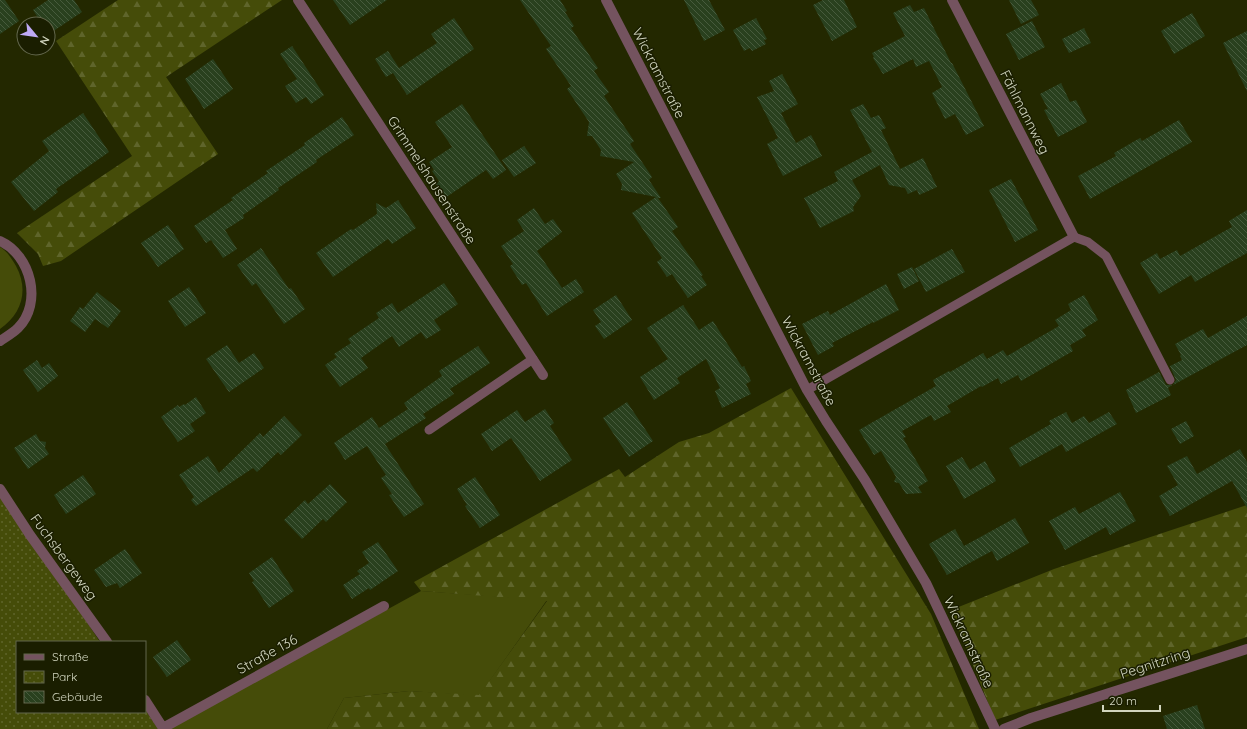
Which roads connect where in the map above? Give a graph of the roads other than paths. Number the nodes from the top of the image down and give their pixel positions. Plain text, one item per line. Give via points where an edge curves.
1 (298, 0) edge
2 (606, 0) edge
3 (952, 0) edge
4 (1074, 237) junction
5 (0, 241) edge
6 (0, 340) edge
7 (533, 359) junction
8 (543, 375) dead end
9 (1170, 380) dead end
10 (807, 390) junction
11 (429, 430) dead end
12 (0, 489) edge
13 (384, 606) dead end
14 (106, 641) edge
15 (1247, 649) edge
16 (146, 702) edge
17 (163, 728) edge
18 (995, 729) edge
19 (1004, 729) edge

1 - 7 street, Grimmelshausenstraße
2 - 10 street, Wickramstraße
3 - 4 street, Fählmannweg
4 - 9 lane via 1088,242 1106,256
4 - 10 lane
5 - 6 street via 7,244 20,257 29,274 32,295 27,313 18,328
7 - 8 street, Grimmelshausenstraße
7 - 11 lane
10 - 18 street, Wickramstraße via 865,480 926,583
12 - 14 street, Fuchsbergeweg
13 - 17 street, Straße 136
15 - 19 street, Pegnitzring via 1031,718
16 - 17 street

